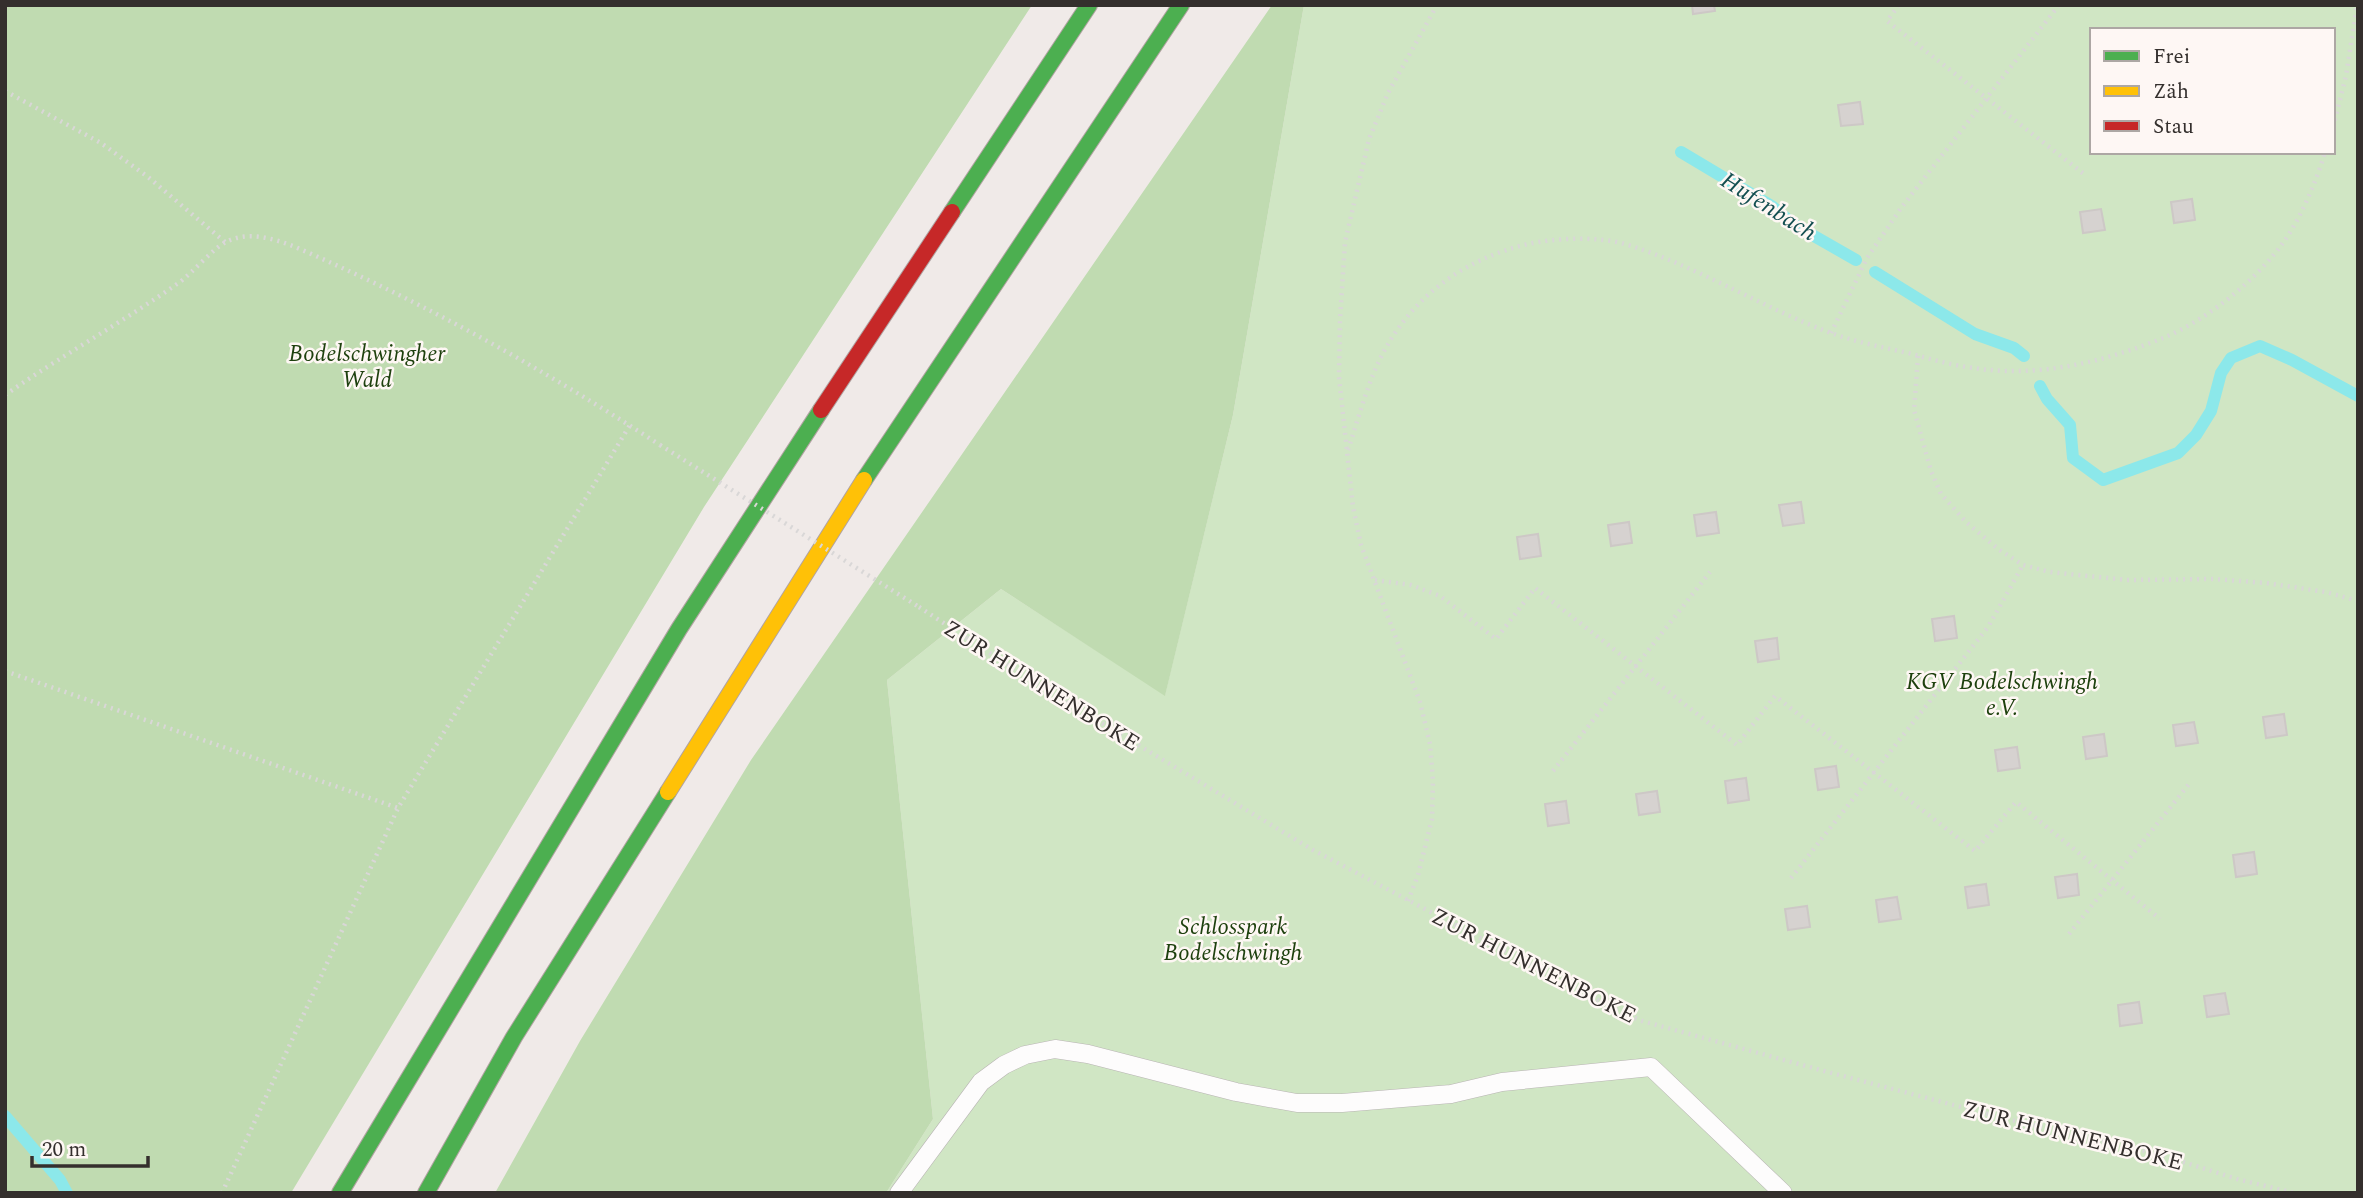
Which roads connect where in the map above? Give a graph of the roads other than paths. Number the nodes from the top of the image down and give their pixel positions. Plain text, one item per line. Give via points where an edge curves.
1 (1089, 5) edge
2 (1181, 5) edge
3 (341, 1193) edge
4 (426, 1193) edge
5 (900, 1193) edge
6 (1783, 1193) edge

1 - 3 highway via 679,629
2 - 4 highway via 896,429 514,1037
5 - 6 lane via 981,1082 1025,1055 1055,1049 1297,1103 1439,1095 1502,1082 1651,1068

